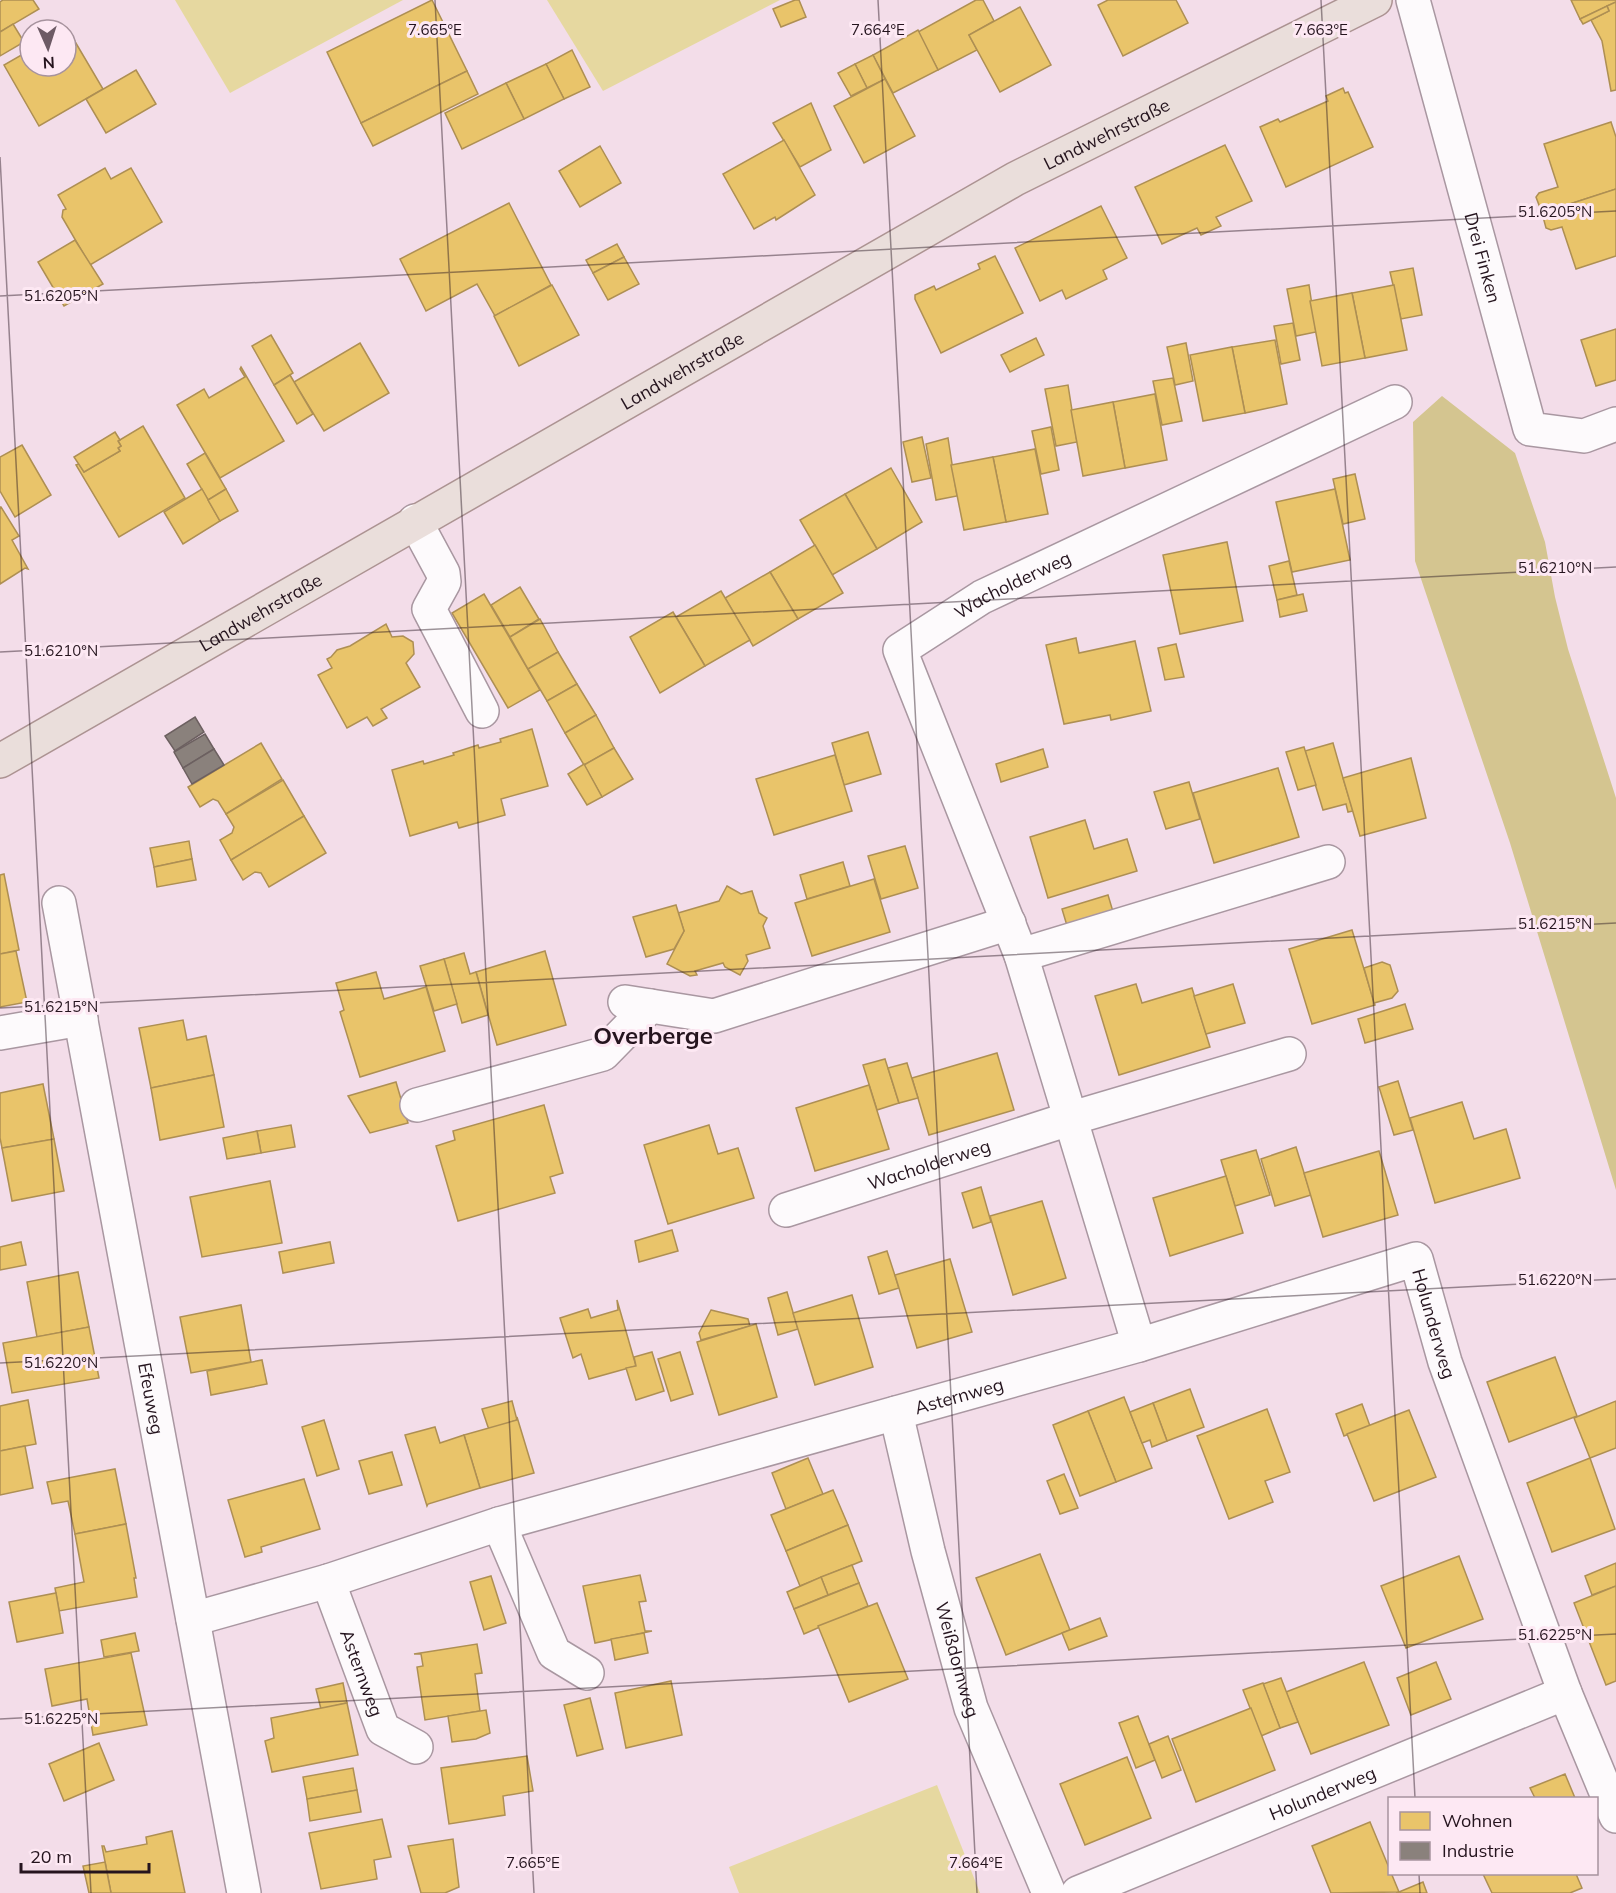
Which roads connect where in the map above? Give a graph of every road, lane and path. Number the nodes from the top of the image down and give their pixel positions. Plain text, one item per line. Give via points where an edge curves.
1 (1375, 0) edge
2 (1413, 0) edge
3 (1395, 402) dead end
4 (1616, 424) edge
5 (415, 521) junction
6 (482, 711) dead end
7 (0, 760) edge
8 (1329, 862) dead end
9 (60, 903) dead end
10 (1009, 923) junction
11 (1021, 955) junction
12 (81, 1019) junction
13 (0, 1033) edge
14 (1289, 1054) dead end
15 (417, 1105) dead end
16 (1072, 1118) junction
17 (786, 1210) dead end
18 (1416, 1259) joint
19 (1138, 1345) junction
20 (896, 1413) junction
21 (499, 1524) junction
22 (328, 1581) junction
23 (193, 1619) junction
24 (587, 1673) dead end
25 (1565, 1693) junction
26 (416, 1747) dead end
27 (1616, 1816) edge
28 (244, 1893) edge
29 (1049, 1893) edge
30 (1078, 1893) edge

1 - 5 main road, Landwehrstraße via 1015,179
2 - 4 street, Drei Finken via 1530,429 1584,436
3 - 10 street, Wacholderweg via 982,597 900,650
5 - 6 street via 443,573 444,582 429,609
5 - 7 main road, Landwehrstraße
8 - 11 street
9 - 12 street, Efeuweg
10 - 11 street, Wacholderweg
10 - 15 street via 714,1016 638,1004 603,1054
11 - 16 street, Wacholderweg
12 - 13 street
12 - 23 street, Efeuweg
14 - 16 street, Wacholderweg
16 - 17 street, Wacholderweg
16 - 19 street, Wacholderweg
18 - 19 street, Asternweg
18 - 25 street, Holunderweg via 1445,1362
19 - 20 street, Asternweg
20 - 21 street, Asternweg
20 - 29 street, Weißdornweg via 971,1708
21 - 22 street, Asternweg
21 - 24 street via 554,1653
22 - 23 street, Asternweg
22 - 26 street, Asternweg via 383,1729
23 - 28 street, Efeuweg
25 - 27 street, Holunderweg
25 - 30 street, Holunderweg

